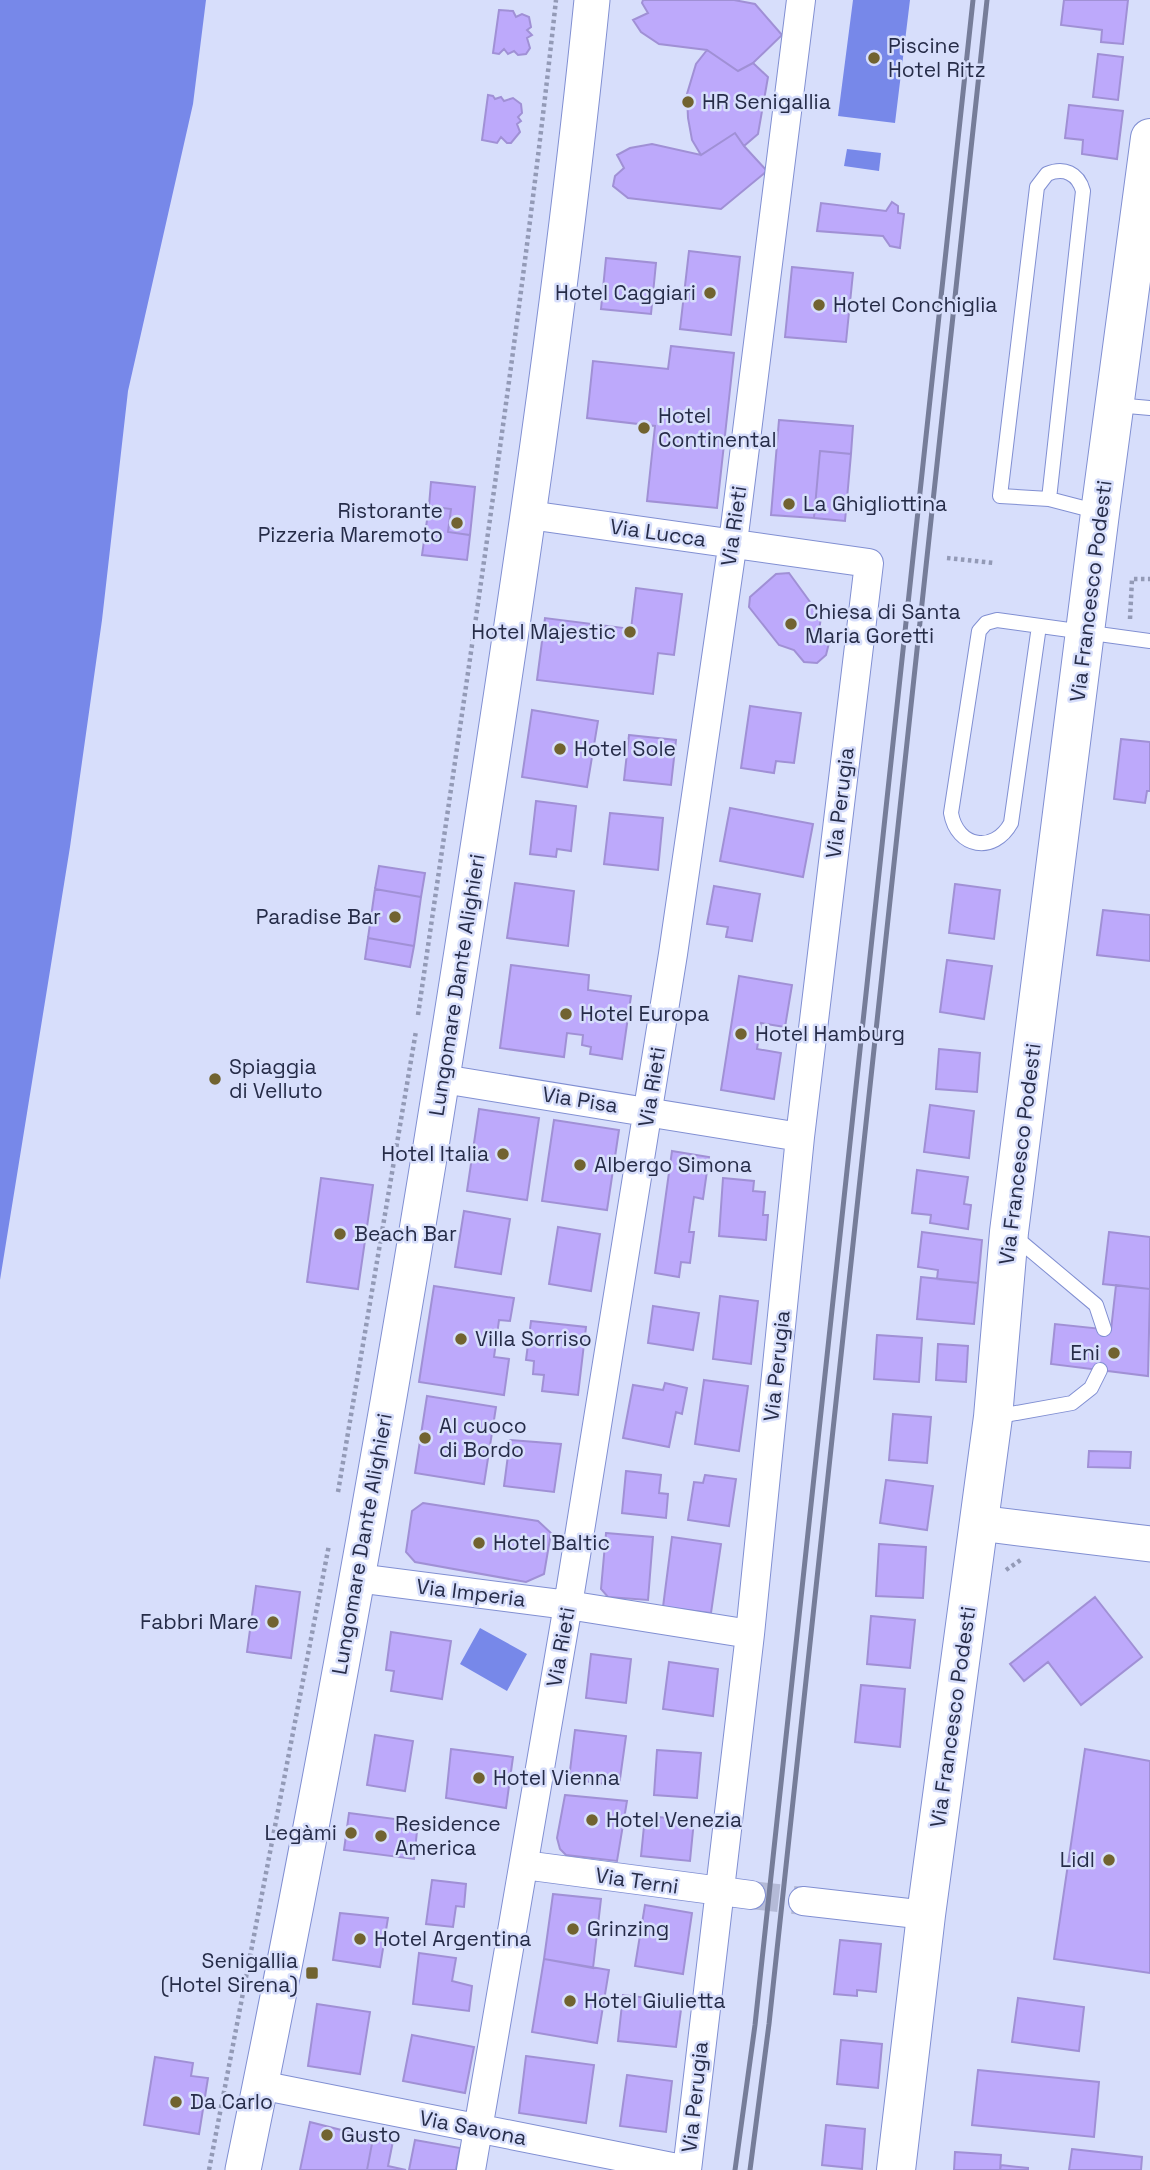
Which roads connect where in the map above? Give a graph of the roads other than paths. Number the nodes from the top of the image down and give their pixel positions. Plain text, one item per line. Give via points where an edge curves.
1 (592, 0) edge
2 (801, 0) edge
3 (1150, 138) edge
4 (1132, 407) edge
5 (1049, 499) junction
6 (1100, 513) junction
7 (529, 514) junction
8 (732, 542) junction
9 (869, 563) joint
10 (1039, 626) junction
11 (1086, 633) junction
12 (1150, 641) edge
13 (443, 1079) junction
14 (648, 1111) junction
15 (800, 1137) junction
16 (1009, 1232) junction
17 (1104, 1329) dead end
18 (1100, 1370) dead end
19 (993, 1417) junction
20 (979, 1522) junction
21 (1150, 1544) edge
22 (357, 1578) junction
23 (568, 1605) junction
24 (750, 1634) junction
25 (524, 1865) junction
26 (718, 1892) junction
27 (751, 1895) tunnel mouth
28 (803, 1900) tunnel mouth
29 (926, 1915) junction
30 (260, 2085) junction
31 (480, 2130) junction
32 (243, 2170) edge
33 (471, 2170) edge
34 (687, 2170) edge
35 (896, 2170) edge

1 - 7 street, Lungomare Dante Alighieri
2 - 8 street, Via Rieti
3 - 4 main road, Via Francesco Podesti
4 - 6 main road, Via Francesco Podesti
5 - 5 lane via 1083,191 1077,178 1063,171 1047,174 1037,187 1000,496
5 - 6 lane
6 - 11 main road, Via Francesco Podesti
7 - 8 street, Via Lucca
7 - 13 street, Lungomare Dante Alighieri
8 - 9 street, Via Lucca
8 - 14 street, Via Rieti
9 - 15 street, Via Perugia
10 - 10 lane via 997,620 979,631 951,813 956,830 979,844 998,839 1012,823
10 - 11 lane
11 - 12 lane
11 - 16 main road, Via Francesco Podesti
13 - 14 street, Via Pisa
13 - 22 street, Lungomare Dante Alighieri
14 - 15 street, Via Pisa
14 - 23 street, Via Rieti
15 - 24 street, Via Perugia
16 - 17 lane via 1096,1305
16 - 19 main road, Via Francesco Podesti
18 - 19 lane via 1091,1388 1072,1403
19 - 20 main road, Via Francesco Podesti
20 - 21 street
20 - 29 main road, Via Francesco Podesti
22 - 23 street, Via Imperia
22 - 30 street, Lungomare Dante Alighieri
23 - 24 street, Via Imperia
23 - 25 street, Via Rieti
24 - 26 street, Via Perugia
25 - 26 street, Via Terni
25 - 31 street, Via Rieti
26 - 27 street, Via Terni
26 - 34 street, Via Perugia
28 - 29 street
29 - 35 main road, Via Francesco Podesti
30 - 31 street, Via Savona
30 - 32 street, Lungomare Dante Alighieri
31 - 33 street, Via Rieti
31 - 34 street, Via Savona

